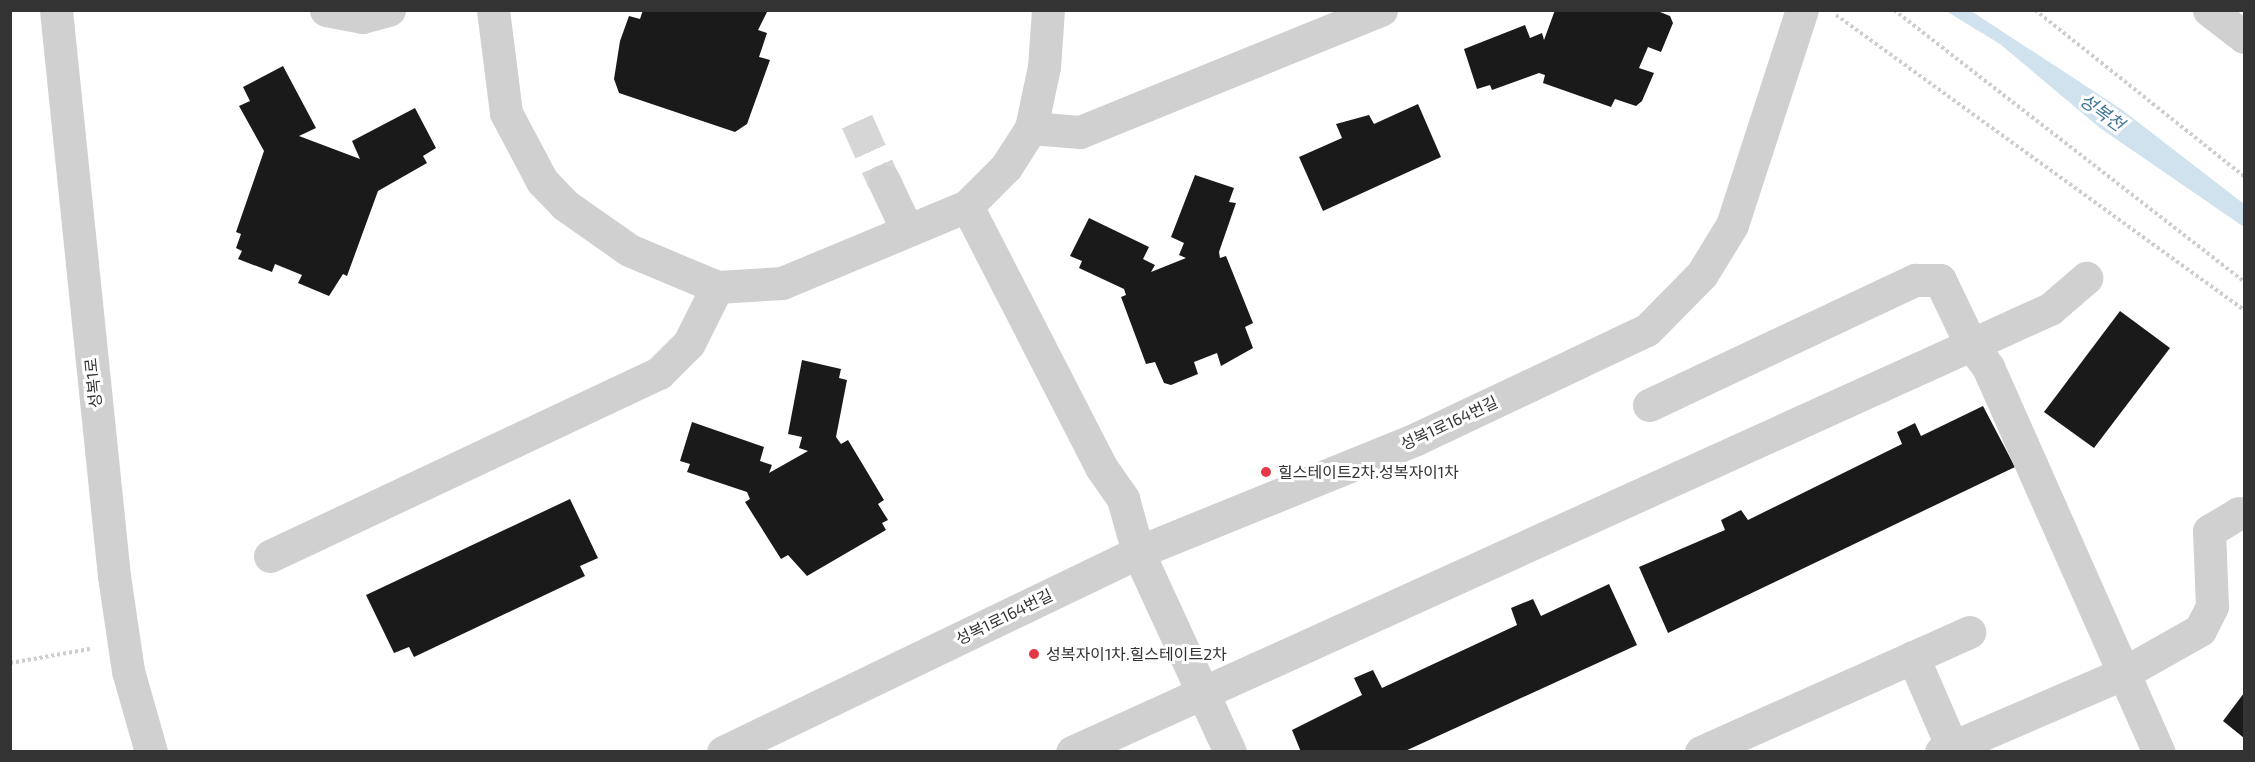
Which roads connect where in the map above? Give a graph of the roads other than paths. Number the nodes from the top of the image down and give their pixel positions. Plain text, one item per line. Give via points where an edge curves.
1 (56, 10) edge
2 (326, 10) edge
3 (389, 10) edge
4 (493, 10) edge
5 (1048, 10) edge
6 (1382, 10) edge
7 (1802, 10) edge
8 (2209, 10) edge
9 (2244, 37) edge
10 (1031, 128) junction
11 (885, 181) tunnel mouth
12 (967, 206) junction
13 (907, 230) junction
14 (2086, 278) dead end
15 (717, 287) junction
16 (1970, 344) junction
17 (1649, 405) dead end
18 (2240, 513) dead end
19 (1138, 552) junction
20 (270, 556) dead end
21 (1969, 632) dead end
22 (1913, 657) junction
23 (2120, 675) junction
24 (1202, 694) junction
25 (1946, 749) edge
26 (150, 752) edge
27 (723, 752) edge
28 (1072, 752) edge
29 (1230, 752) edge
30 (1701, 752) edge
31 (2159, 752) edge

1 - 26 street, 성복1로 via 122,644
2 - 3 street via 362,17
4 - 15 street via 506,113 542,181 566,205 629,250
5 - 10 street via 1044,67
6 - 10 street via 1080,132
7 - 19 street, 성복1로164번길 via 1732,225 1701,274 1647,330 1416,439
8 - 9 street
10 - 12 street via 1006,167
11 - 13 street
12 - 13 street
12 - 19 street via 1101,466 1123,499
13 - 15 street via 783,283
14 - 16 street via 2050,309
15 - 20 street via 689,343 659,373
16 - 17 street via 1949,291 1930,278
16 - 23 street via 1988,367
16 - 24 street
18 - 23 street via 2209,531 2212,606 2200,630
19 - 24 street
19 - 27 street, 성복1로164번길
21 - 22 street
22 - 25 street
22 - 30 street
23 - 25 street
23 - 31 street
24 - 28 street
24 - 29 street

